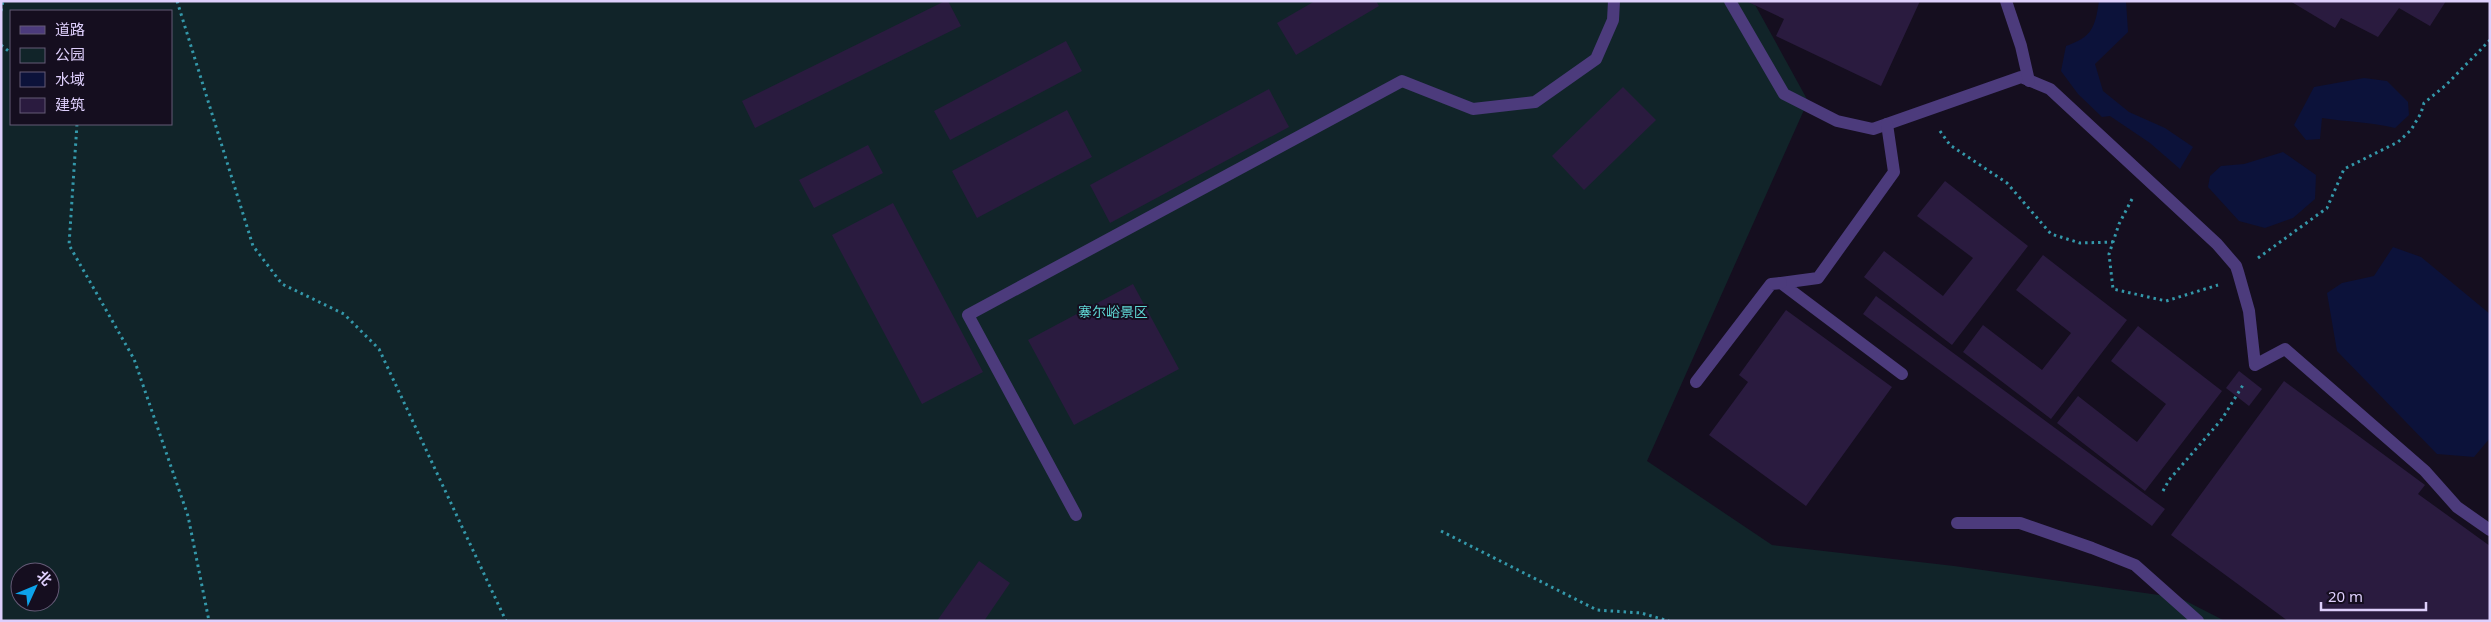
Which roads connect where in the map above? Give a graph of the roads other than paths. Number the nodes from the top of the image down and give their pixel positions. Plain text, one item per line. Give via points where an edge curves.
1 (1614, 1) edge
2 (1730, 1) edge
3 (2006, 1) edge
4 (2029, 81) junction
5 (1887, 124) junction
6 (1781, 283) junction
7 (1902, 374) dead end
8 (1696, 382) dead end
9 (1076, 515) dead end
10 (1958, 523) dead end
11 (2490, 530) edge
12 (2198, 621) edge

1 - 9 street via 1612,20 1596,59 1535,102 1473,109 1402,81 968,315
2 - 5 street via 1784,94 1837,121 1873,129
3 - 4 street
4 - 5 street via 2021,77
4 - 11 street via 2050,89 2217,244 2236,266 2249,311 2255,365 2285,349 2425,471 2457,506
5 - 6 street via 1894,172 1818,278
6 - 7 street
6 - 8 street via 1771,284
10 - 12 street via 2020,523 2135,565

